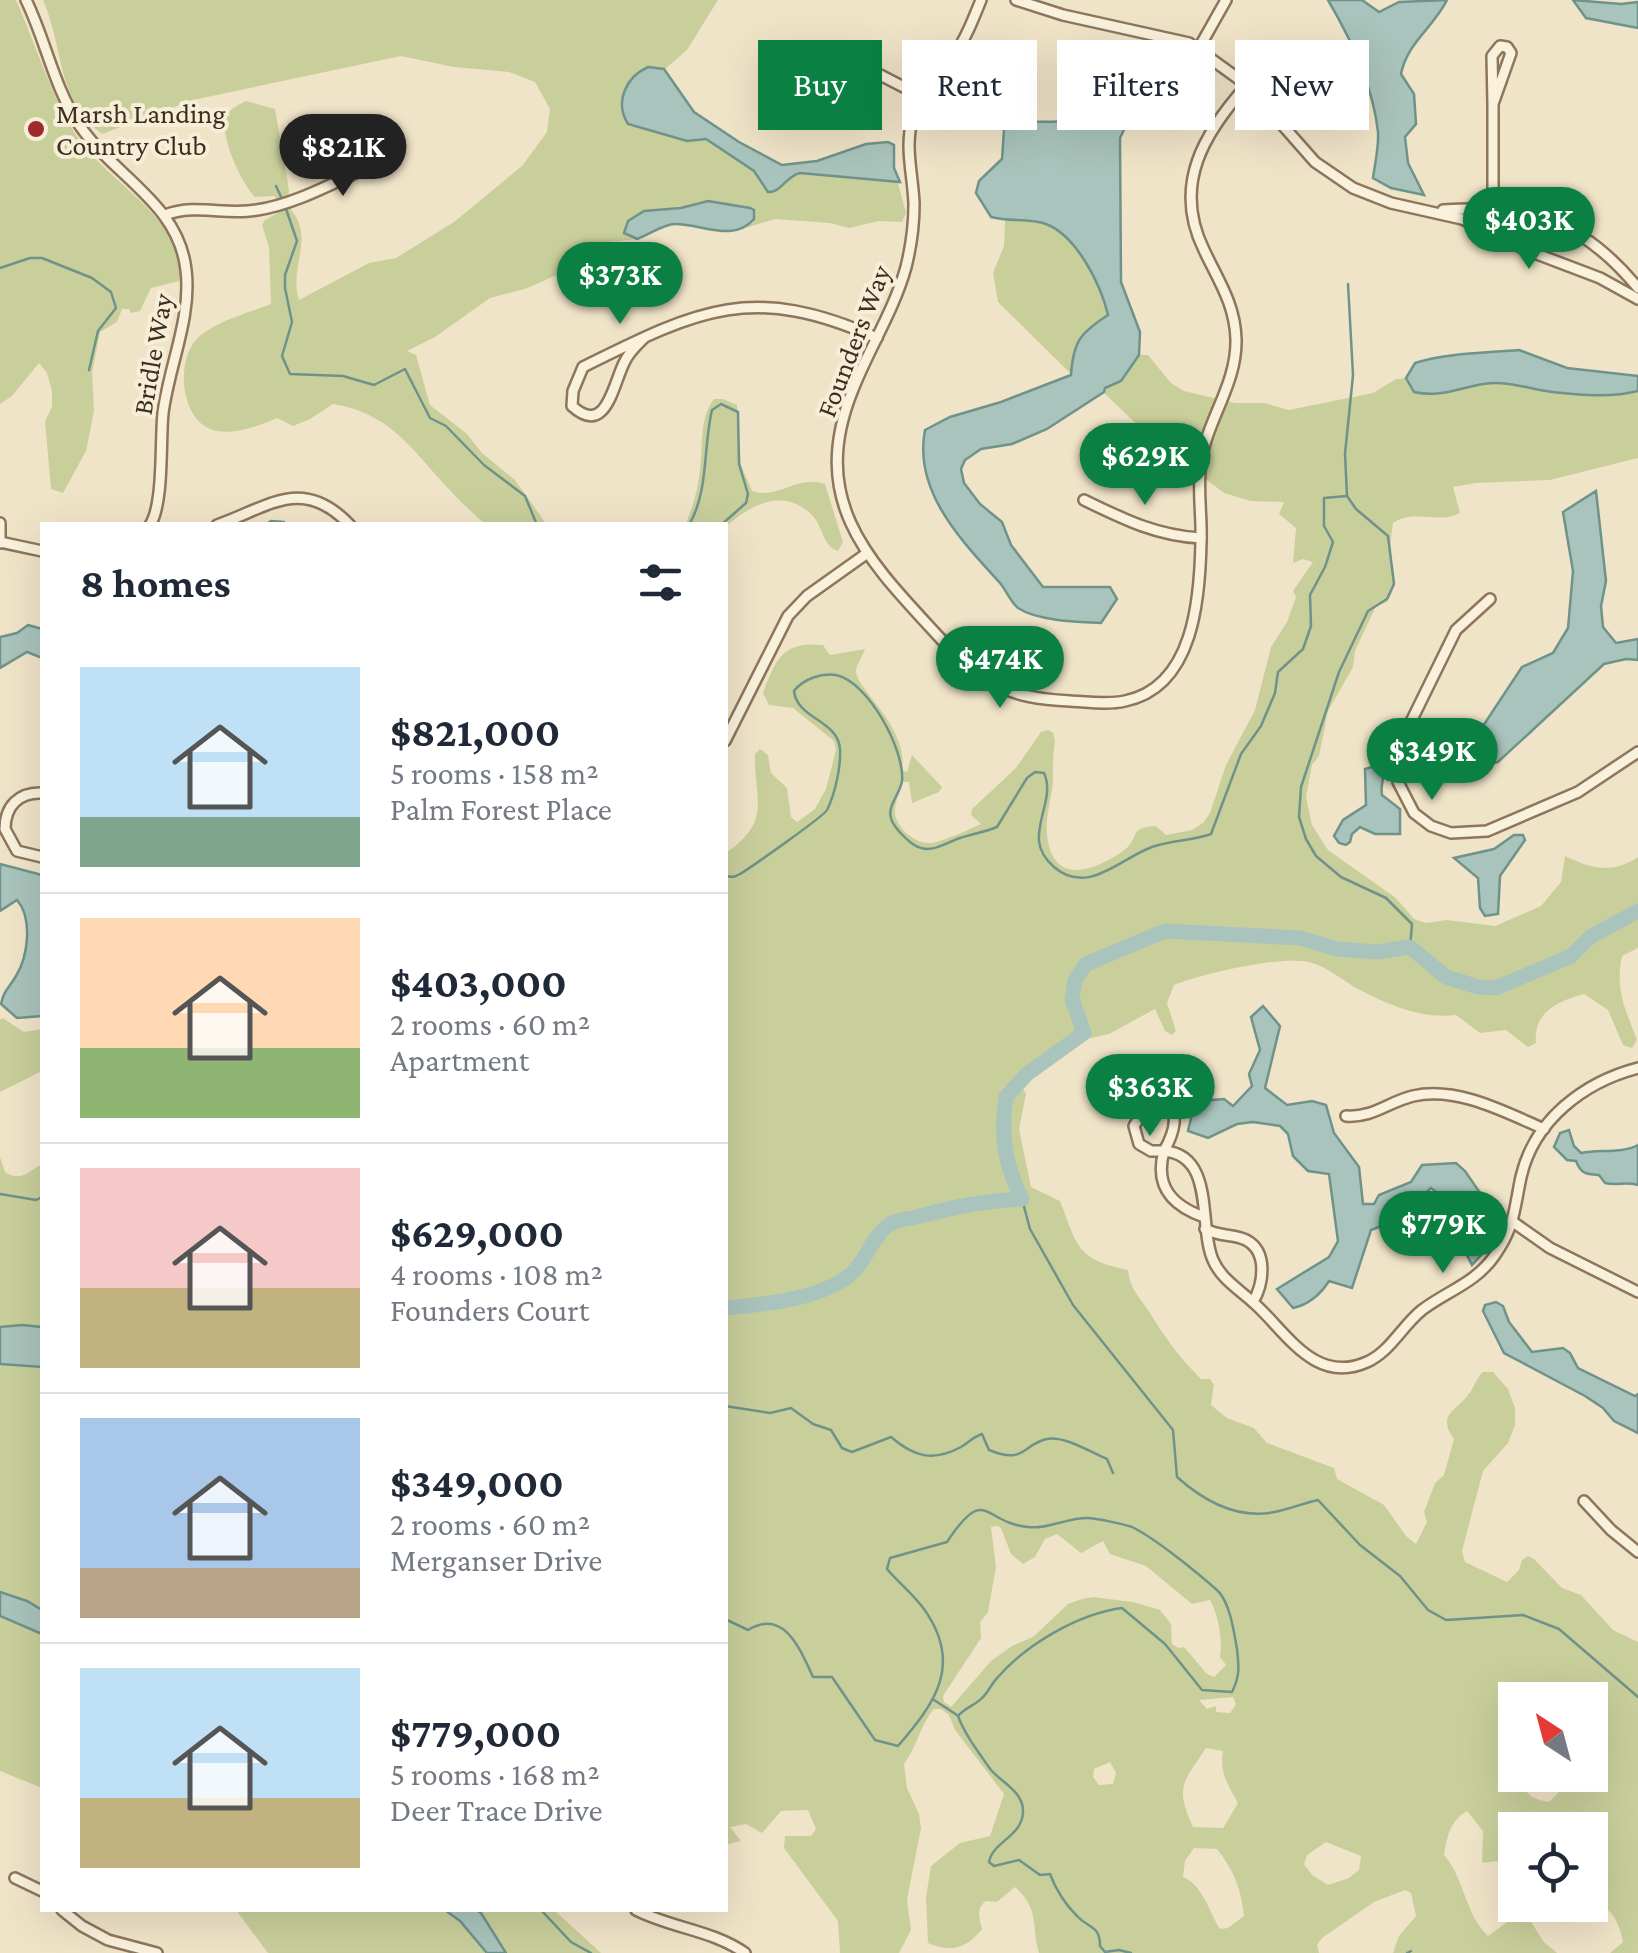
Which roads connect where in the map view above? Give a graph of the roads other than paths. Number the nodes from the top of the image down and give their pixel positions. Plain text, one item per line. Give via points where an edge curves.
1 (26, 0) edge
2 (981, 0) edge
3 (1016, 0) edge
4 (1222, 1) edge
5 (963, 40) edge
6 (1181, 40) edge
7 (1203, 40) edge
8 (1215, 60) edge
9 (1235, 76) edge
10 (1235, 100) edge
11 (1494, 104) junction
12 (911, 130) edge
13 (1286, 130) edge
14 (373, 165) dead end
15 (1493, 209) junction
16 (1436, 211) junction
17 (165, 215) junction
18 (1638, 288) edge
19 (1638, 299) edge
20 (644, 338) junction
21 (877, 338) junction
22 (1084, 500) dead end
23 (151, 522) edge
24 (224, 522) edge
25 (347, 522) edge
26 (0, 523) edge
27 (1201, 538) junction
28 (0, 542) edge
29 (40, 551) edge
30 (866, 554) junction
31 (1490, 598) dead end
32 (728, 736) edge
33 (1638, 752) edge
34 (40, 793) edge
35 (2, 830) edge
36 (40, 857) edge
37 (1638, 1068) edge
38 (1346, 1116) dead end
39 (1544, 1129) junction
40 (1164, 1151) junction
41 (1204, 1218) junction
42 (1513, 1222) junction
43 (1206, 1230) junction
44 (1638, 1292) edge
45 (1253, 1302) junction
46 (1584, 1501) dead end
47 (1638, 1552) edge
48 (15, 1878) dead end
49 (40, 1890) edge
50 (65, 1912) edge
51 (640, 1912) edge
52 (157, 1953) edge
53 (745, 1953) edge

1 - 17 street, Bridle Way via 81,128
2 - 5 street, Founders Way
3 - 6 street
4 - 7 street
8 - 9 street
10 - 27 street, Founders Way via 1206,136 1192,184 1197,233 1226,291 1236,342 1232,378 1201,464
11 - 11 street via 1508,70 1507,47 1492,56
11 - 15 street
12 - 21 street, Founders Way via 910,247
13 - 16 street via 1333,176 1374,198
14 - 17 street via 278,205
15 - 16 street
15 - 18 street via 1566,225 1598,246
16 - 19 street
17 - 23 street, Bridle Way via 182,248 188,290 167,384
20 - 20 street via 583,367 572,406 582,415 603,410 626,358
20 - 21 street via 710,313 754,307 821,315
21 - 30 street, Founders Way via 846,409 839,447 844,502
22 - 27 street via 1146,529
24 - 25 street via 297,497 332,508
26 - 28 street
27 - 30 street, Founders Way via 1190,629 1177,664 1149,692 1112,703 1034,699 991,684 966,666
28 - 29 street
30 - 32 street via 788,616
31 - 33 street via 1456,630 1398,748 1398,782 1414,812 1444,832 1487,831 1578,792
34 - 35 street via 12,804
35 - 36 street via 17,851
37 - 39 street via 1584,1091
38 - 39 street via 1369,1116 1412,1096 1438,1094
39 - 42 street via 1524,1168
40 - 40 street via 1175,1116 1162,1100 1145,1108 1134,1133 1145,1149
40 - 41 street via 1195,1170
40 - 41 street via 1168,1196
41 - 43 street
42 - 44 street
42 - 45 street via 1475,1278 1418,1313 1380,1354 1356,1366 1308,1357
43 - 45 street via 1216,1266
43 - 45 street via 1252,1245 1263,1282
46 - 47 street
48 - 49 street
50 - 52 street via 92,1932
51 - 53 street

